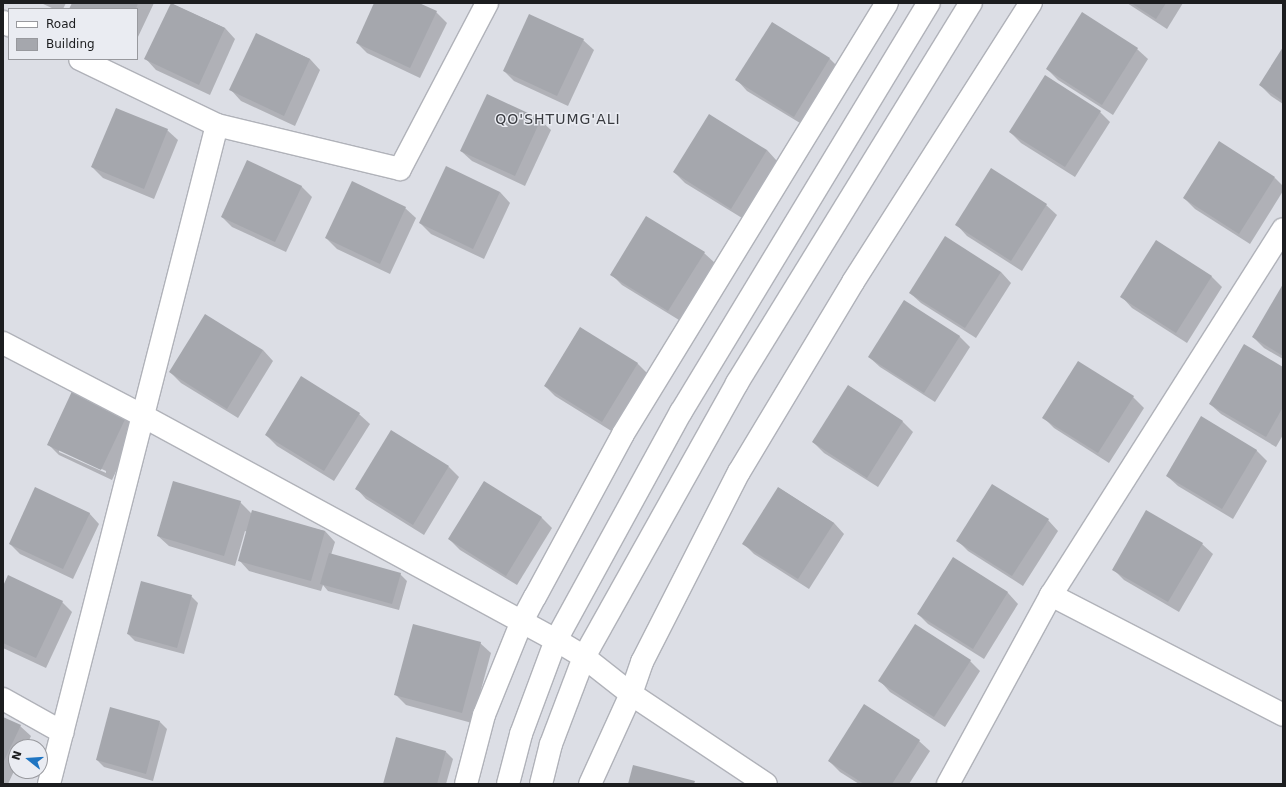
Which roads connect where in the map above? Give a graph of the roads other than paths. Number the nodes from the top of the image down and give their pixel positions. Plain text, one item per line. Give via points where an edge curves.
1 (487, 3) edge
2 (887, 3) edge
3 (929, 3) edge
4 (971, 3) edge
5 (1031, 3) edge
6 (82, 60) edge
7 (217, 125) junction
8 (1283, 230) edge
9 (3, 343) edge
10 (143, 416) junction
11 (1051, 595) junction
12 (522, 621) junction
13 (556, 640) junction
14 (584, 657) junction
15 (632, 694) junction
16 (3, 699) edge
17 (1283, 715) edge
18 (62, 732) junction
19 (48, 784) edge
20 (466, 784) edge
21 (508, 784) edge
22 (541, 784) edge
23 (590, 784) edge
24 (766, 784) edge
25 (948, 784) edge

1 - 7 street via 400,169
2 - 12 street via 623,434
3 - 13 street via 681,412
4 - 14 street via 737,383
5 - 15 street via 853,282 739,472 642,662
6 - 7 street
7 - 10 street
8 - 11 street
9 - 10 street
10 - 12 street
10 - 18 street
11 - 17 street
11 - 25 street
12 - 13 street
12 - 20 street via 484,715
13 - 14 street
13 - 21 street via 521,734
14 - 15 street
14 - 22 street via 551,744
15 - 23 street
15 - 24 street
16 - 18 street
18 - 19 street

